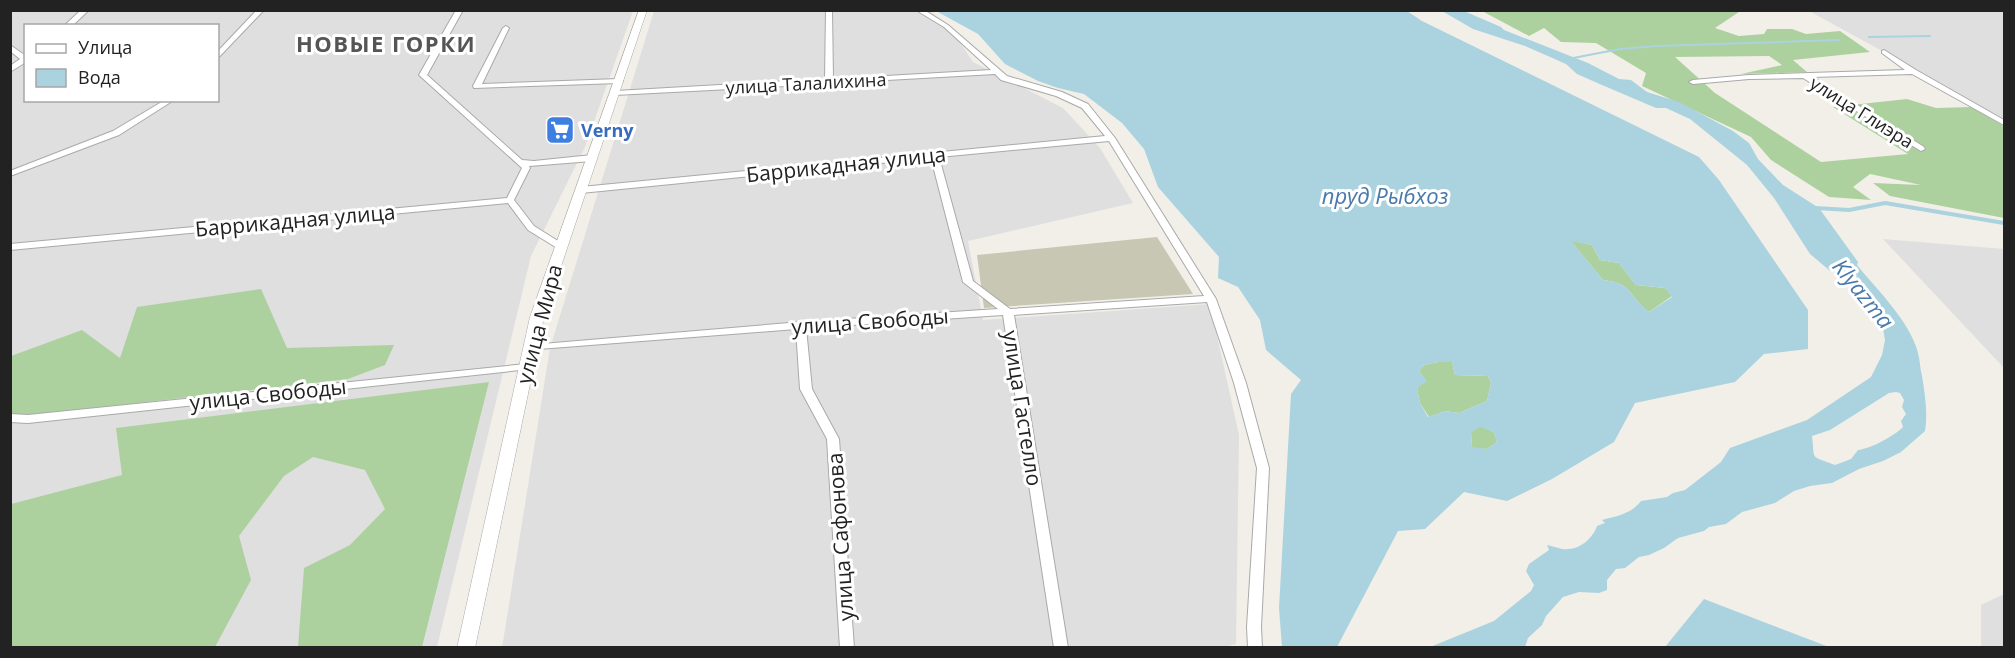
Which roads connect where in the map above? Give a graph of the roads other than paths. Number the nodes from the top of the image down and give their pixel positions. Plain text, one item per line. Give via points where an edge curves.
1 (86, 10) edge
2 (261, 10) edge
3 (460, 10) edge
4 (643, 10) edge
5 (829, 10) edge
6 (919, 10) edge
7 (69, 24) edge
8 (506, 28) dead end
9 (10, 47) edge
10 (1884, 52) dead end
11 (219, 54) edge
12 (24, 58) edge
13 (24, 60) edge
14 (10, 70) edge
15 (996, 72) junction
16 (1913, 72) junction
17 (1803, 75) junction
18 (1693, 82) dead end
19 (829, 83) junction
20 (617, 87) junction
21 (168, 102) edge
22 (2004, 112) edge
23 (1988, 113) junction
24 (2004, 123) edge
25 (1111, 138) junction
26 (1921, 149) dead end
27 (934, 155) junction
28 (592, 158) junction
29 (519, 162) junction
30 (10, 174) edge
31 (581, 190) junction
32 (510, 200) junction
33 (560, 246) junction
34 (10, 247) edge
35 (1211, 299) junction
36 (1008, 312) junction
37 (801, 325) junction
38 (530, 348) junction
39 (526, 367) junction
40 (10, 418) edge
41 (466, 648) edge
42 (847, 648) edge
43 (1061, 648) edge
44 (1255, 648) edge

1 - 7 street
2 - 11 street
3 - 29 street via 423,75
4 - 20 street, улица Мира
5 - 19 street
6 - 15 street via 946,26
8 - 20 street, улица Талалихина via 477,87
9 - 12 street
10 - 16 street
13 - 14 street
15 - 19 street, улица Талалихина
15 - 25 street via 1084,106
16 - 17 street, улица Глиэра
16 - 23 street
17 - 18 street, улица Глиэра
17 - 26 street, улица Глиэра
19 - 20 street, улица Талалихина
20 - 28 street, улица Мира
21 - 30 street via 117,133
22 - 23 street
23 - 24 street
25 - 27 street, Баррикадная улица
25 - 35 street
27 - 31 street, Баррикадная улица
27 - 36 street, улица Гастелло via 968,282
28 - 29 street
28 - 31 street, улица Мира
29 - 32 street via 526,168
31 - 33 street, улица Мира
32 - 33 street via 531,228
32 - 34 street, Баррикадная улица
33 - 38 street, улица Мира
35 - 36 street, улица Свободы
35 - 44 street via 1240,383 1263,468
36 - 37 street, улица Свободы
36 - 43 street, улица Гастелло
37 - 38 street, улица Свободы
37 - 42 street, улица Сафонова via 806,389 833,439
38 - 39 street, улица Мира
39 - 40 street, улица Свободы
39 - 41 street, улица Мира

